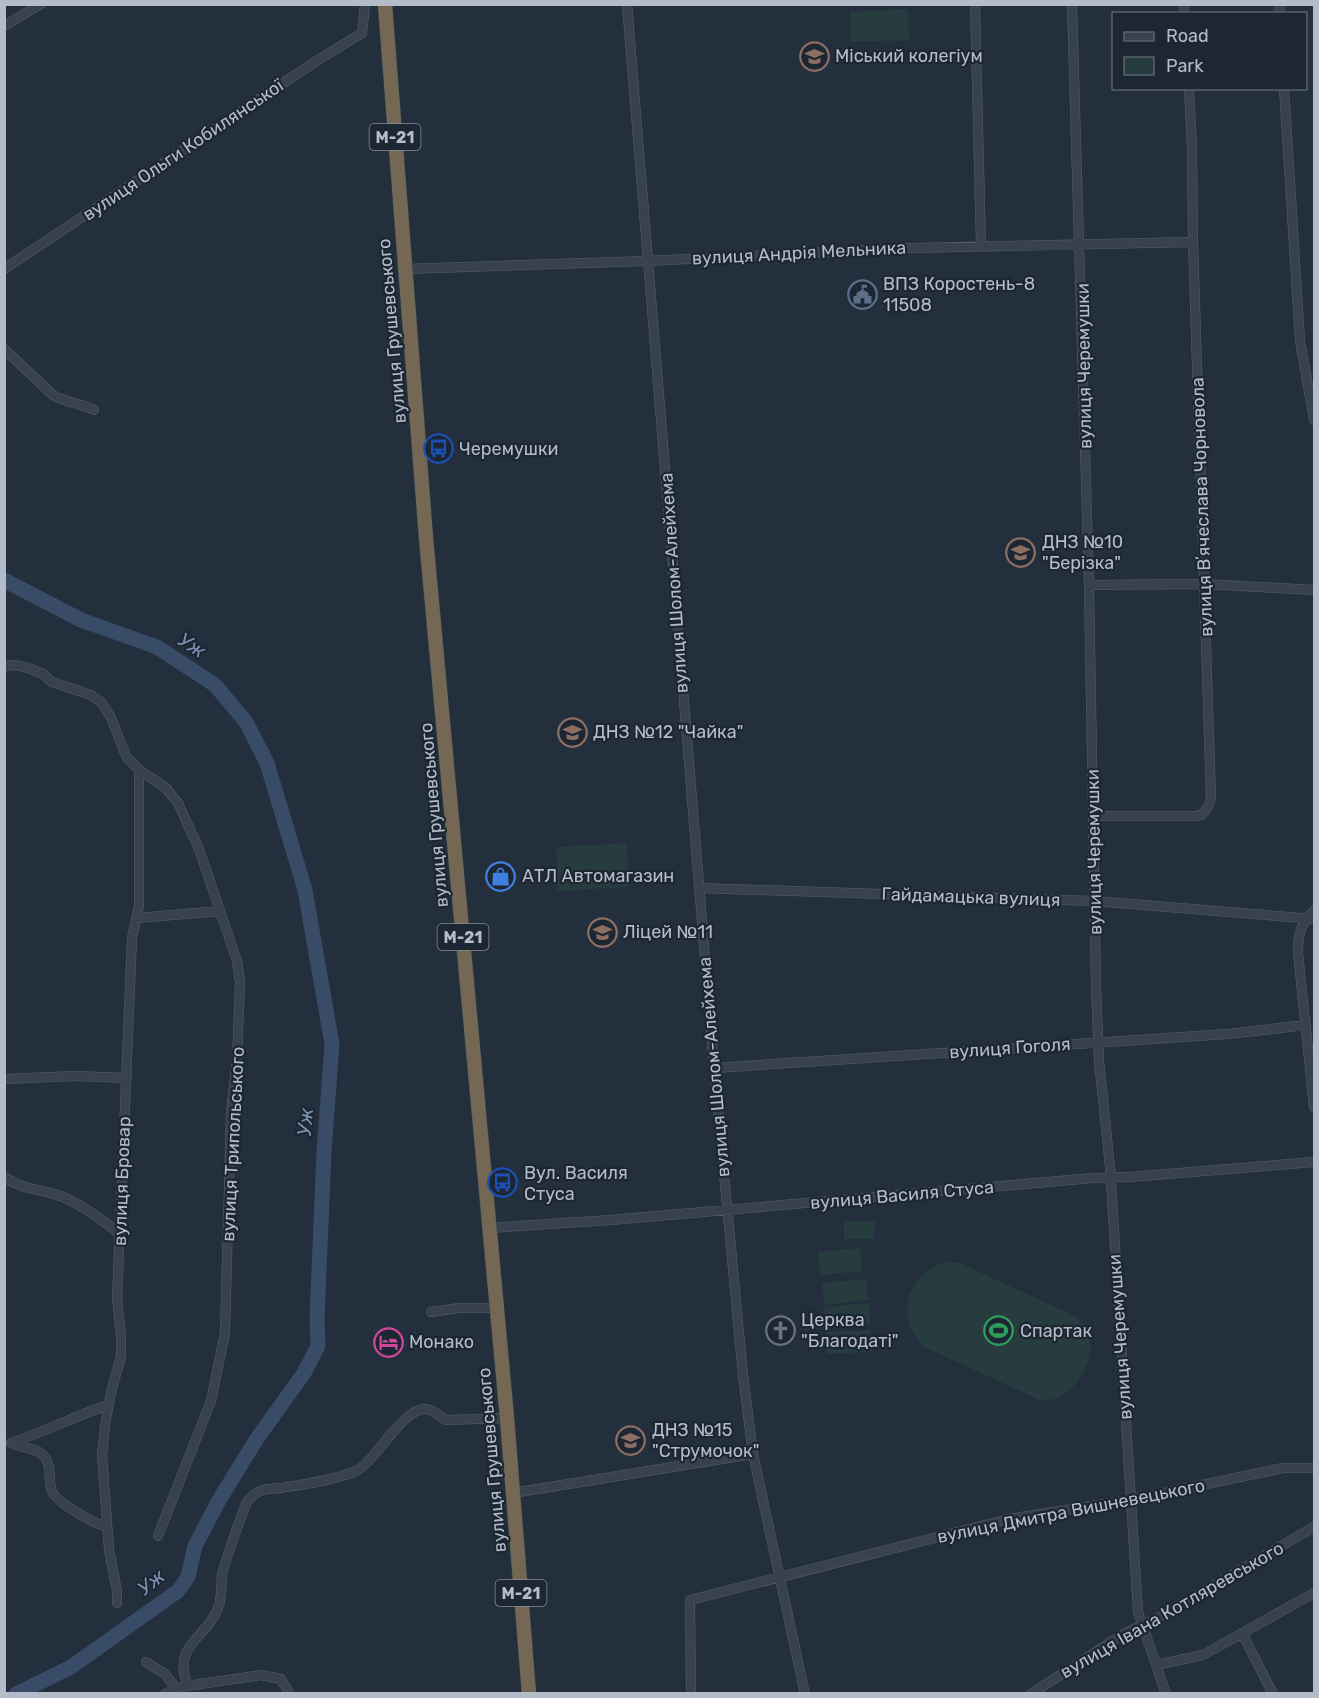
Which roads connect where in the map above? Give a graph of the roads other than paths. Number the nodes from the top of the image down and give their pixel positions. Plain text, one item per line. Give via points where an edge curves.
1 (41, 4) edge
2 (365, 4) edge
3 (385, 4) edge
4 (627, 4) edge
5 (975, 4) edge
6 (1072, 4) edge
7 (4, 26) edge
8 (1188, 90) edge
9 (1284, 90) edge
10 (1193, 242) junction
11 (1079, 244) junction
12 (981, 246) junction
13 (647, 261) junction
14 (4, 269) edge
15 (405, 269) junction
16 (4, 349) edge
17 (94, 410) dead end
18 (1314, 413) edge
19 (1314, 420) edge
20 (1204, 584) junction
21 (1089, 585) junction
22 (1314, 590) edge
23 (4, 666) edge
24 (139, 770) junction
25 (1093, 816) junction
26 (699, 888) junction
27 (1094, 901) junction
28 (220, 911) junction
29 (1314, 911) edge
30 (137, 918) junction
31 (1310, 919) edge
32 (1306, 1025) junction
33 (1098, 1042) junction
34 (714, 1068) junction
35 (127, 1078) junction
36 (4, 1079) edge
37 (1314, 1107) edge
38 (1314, 1162) edge
39 (4, 1178) edge
40 (1111, 1178) junction
41 (726, 1210) junction
42 (489, 1228) junction
43 (120, 1233) junction
44 (496, 1308) junction
45 (431, 1312) dead end
46 (108, 1405) junction
47 (507, 1418) junction
48 (8, 1444) edge
49 (753, 1454) junction
50 (1314, 1468) edge
51 (513, 1493) junction
52 (1130, 1500) junction
53 (108, 1527) junction
54 (1314, 1527) edge
55 (158, 1536) dead end
56 (780, 1576) junction
57 (1314, 1593) edge
58 (117, 1603) dead end
59 (1142, 1625) junction
60 (1242, 1633) junction
61 (146, 1662) dead end
62 (1156, 1665) junction
63 (188, 1686) junction
64 (176, 1688) junction
65 (165, 1694) edge
66 (290, 1694) edge
67 (530, 1694) edge
68 (691, 1694) edge
69 (805, 1694) edge
70 (1031, 1694) edge
71 (1166, 1694) edge
72 (1273, 1694) edge

1 - 7 street
2 - 14 street, вулиця Ольги Кобилянської via 362,33
3 - 15 highway, вулиця Грушевського / М-21
4 - 13 street, вулиця Шолом-Алейхема
5 - 12 street
6 - 11 street, вулиця Черемушки
8 - 10 street, вулиця Вʼячеслава Чорновола
9 - 18 street via 1300,341
10 - 11 street, вулиця Андрія Мельника
10 - 20 street, вулиця Вʼячеслава Чорновола
11 - 12 street, вулиця Андрія Мельника
11 - 21 street, вулиця Черемушки
12 - 13 street, вулиця Андрія Мельника
13 - 15 street, вулиця Андрія Мельника
13 - 26 street, вулиця Шолом-Алейхема
15 - 42 highway, вулиця Грушевського / М-21
16 - 17 street via 53,396
18 - 19 street
20 - 21 street
20 - 22 street
20 - 25 street, вулиця Вʼячеслава Чорновола via 1212,789 1208,807 1196,816
21 - 25 street, вулиця Черемушки
23 - 24 street via 16,665 44,674 52,682 91,695 102,703 126,756
24 - 28 street, вулиця Трипольського via 165,787 178,803
24 - 30 street, вулиця Бровар
25 - 27 street, вулиця Черемушки
26 - 27 street, Гайдамацька вулиця
26 - 34 street, вулиця Шолом-Алейхема
27 - 31 street, Гайдамацька вулиця
27 - 33 street, вулиця Черемушки
28 - 30 street
28 - 55 street, вулиця Трипольського via 240,982 231,1111 225,1333 211,1401
29 - 31 street
30 - 35 street, вулиця Бровар via 132,938
31 - 32 street via 1298,936
32 - 33 street, вулиця Гоголя
32 - 37 street
33 - 34 street, вулиця Гоголя
33 - 40 street, вулиця Черемушки
34 - 41 street, вулиця Шолом-Алейхема
35 - 36 street
35 - 43 street, вулиця Бровар
38 - 40 street, вулиця Василя Стуса
39 - 43 street via 70,1201
40 - 41 street, вулиця Василя Стуса
40 - 52 street, вулиця Черемушки
41 - 42 street, вулиця Василя Стуса
41 - 49 street, вулиця Шолом-Алейхема
42 - 44 highway, вулиця Грушевського / М-21
43 - 46 street, вулиця Бровар via 117,1298 121,1357
44 - 45 street
44 - 47 highway, вулиця Грушевського / М-21
46 - 48 street
46 - 53 street, вулиця Бровар via 102,1454
47 - 51 highway, вулиця Грушевського / М-21
47 - 63 street via 446,1420 421,1410 407,1418 355,1471 262,1490 252,1496 223,1571 218,1609 186,1653 182,1668
48 - 53 street via 41,1454 49,1465 51,1489 61,1503
49 - 51 street
49 - 56 street, вулиця Шолом-Алейхема
50 - 52 street, вулиця Дмитра Вишневецького via 1284,1468
51 - 67 highway, вулиця Грушевського / М-21
52 - 56 street, вулиця Дмитра Вишневецького via 1009,1520
52 - 59 street, вулиця Черемушки
53 - 58 street, вулиця Бровар
54 - 59 street, вулиця Івана Котляревського
56 - 68 street, вулиця Дмитра Вишневецького via 690,1600
56 - 69 street, вулиця Шолом-Алейхема
57 - 60 street
59 - 62 street, вулиця Черемушки
59 - 70 street, вулиця Івана Котляревського
60 - 62 street via 1203,1655
60 - 72 street
61 - 64 street via 165,1674
62 - 71 street, вулиця Черемушки
63 - 64 street
63 - 66 street via 261,1675 281,1679
64 - 65 street

